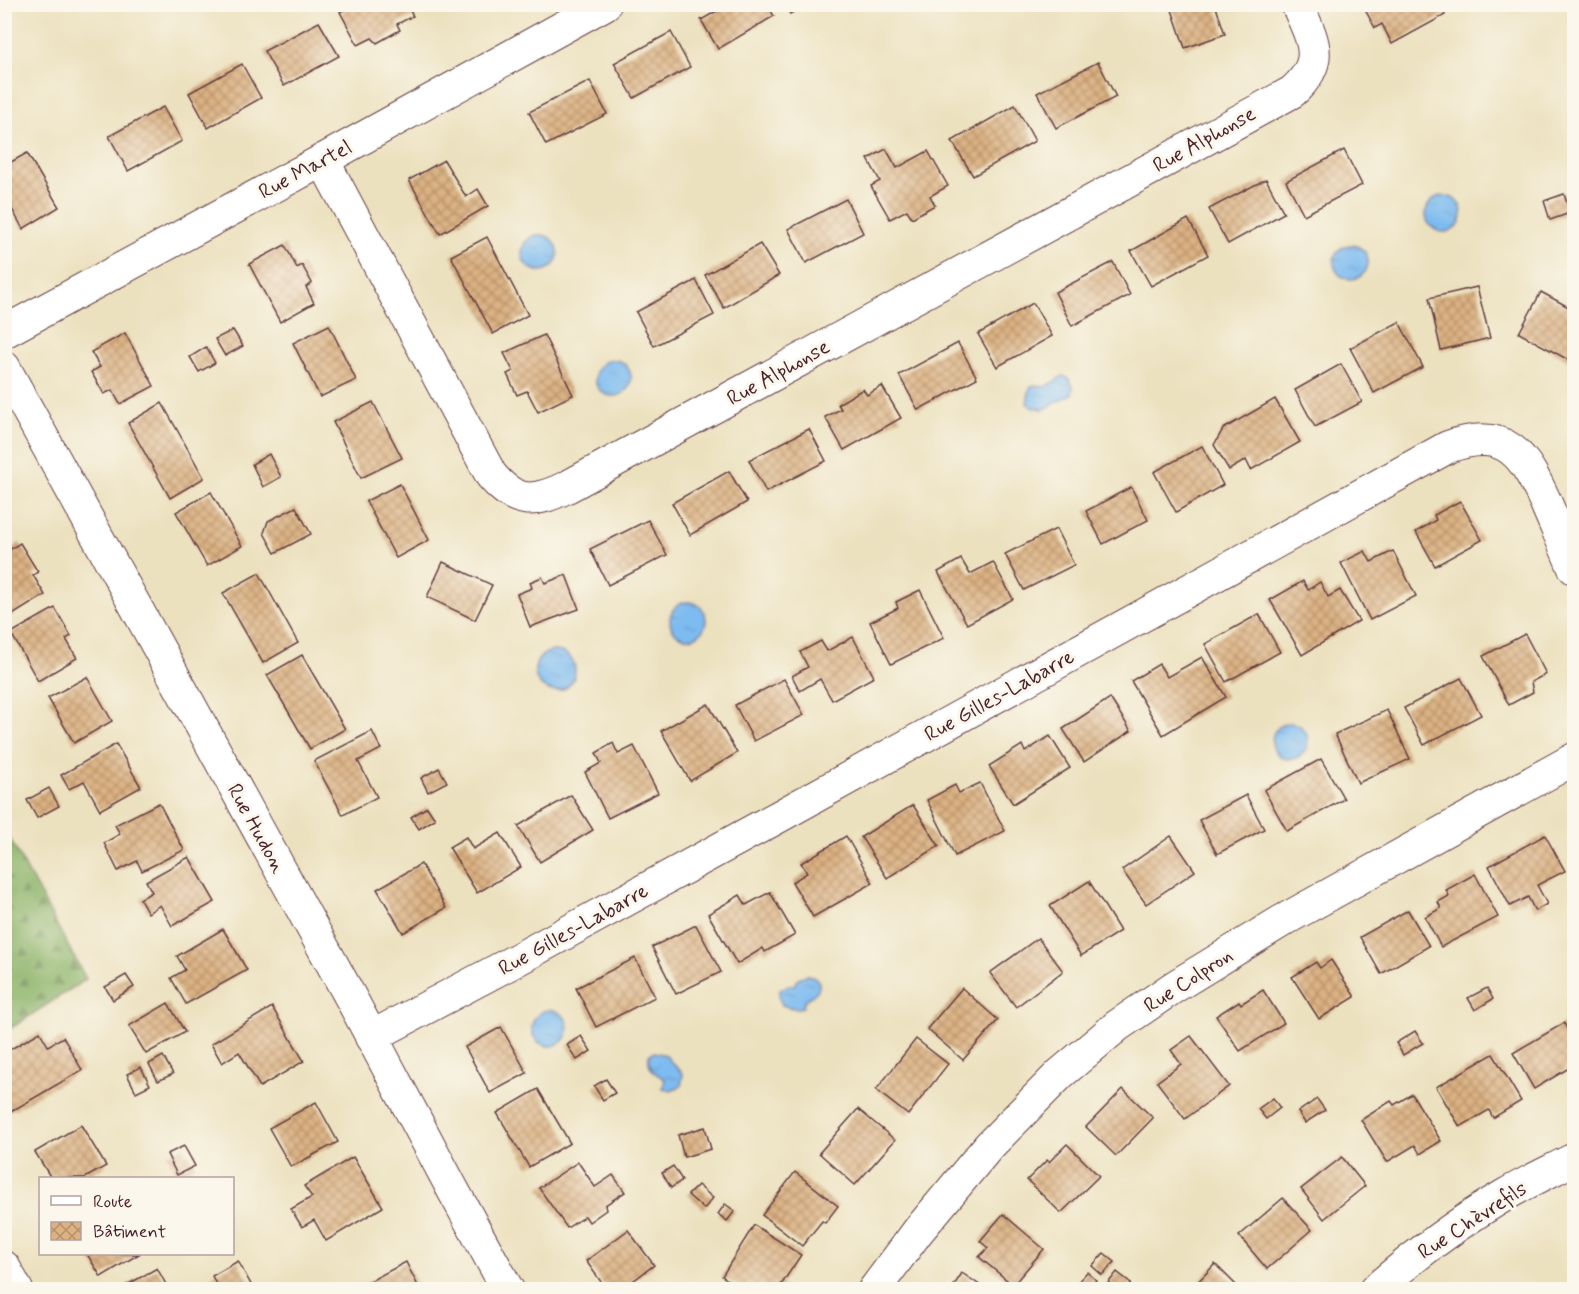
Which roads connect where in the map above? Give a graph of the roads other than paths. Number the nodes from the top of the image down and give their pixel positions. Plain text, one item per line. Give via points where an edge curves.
1 (605, 4) edge
2 (1297, 4) edge
3 (323, 160) junction
4 (4, 332) edge
5 (4, 367) edge
6 (1575, 568) edge
7 (1575, 759) edge
8 (371, 1037) junction
9 (1575, 1160) edge
10 (4, 1267) edge
11 (1386, 1286) edge
12 (17, 1290) edge
13 (508, 1290) edge
14 (874, 1290) edge

1 - 3 street, Rue Martel
2 - 3 street, Rue Alphonse via 1312,38 1314,56 1302,82 1292,92 567,487 533,500 509,492 491,475
3 - 4 street, Rue Martel
5 - 8 street, Rue Hudon
6 - 8 street, Rue Gilles-Labarre via 1521,456 1488,440 1448,447
7 - 14 street, Rue Colpron via 1282,921 1117,1026 1060,1074 989,1146
8 - 13 street, Rue Hudon
9 - 11 street, Rue Chèvrefils via 1505,1195 1454,1228
10 - 12 street

